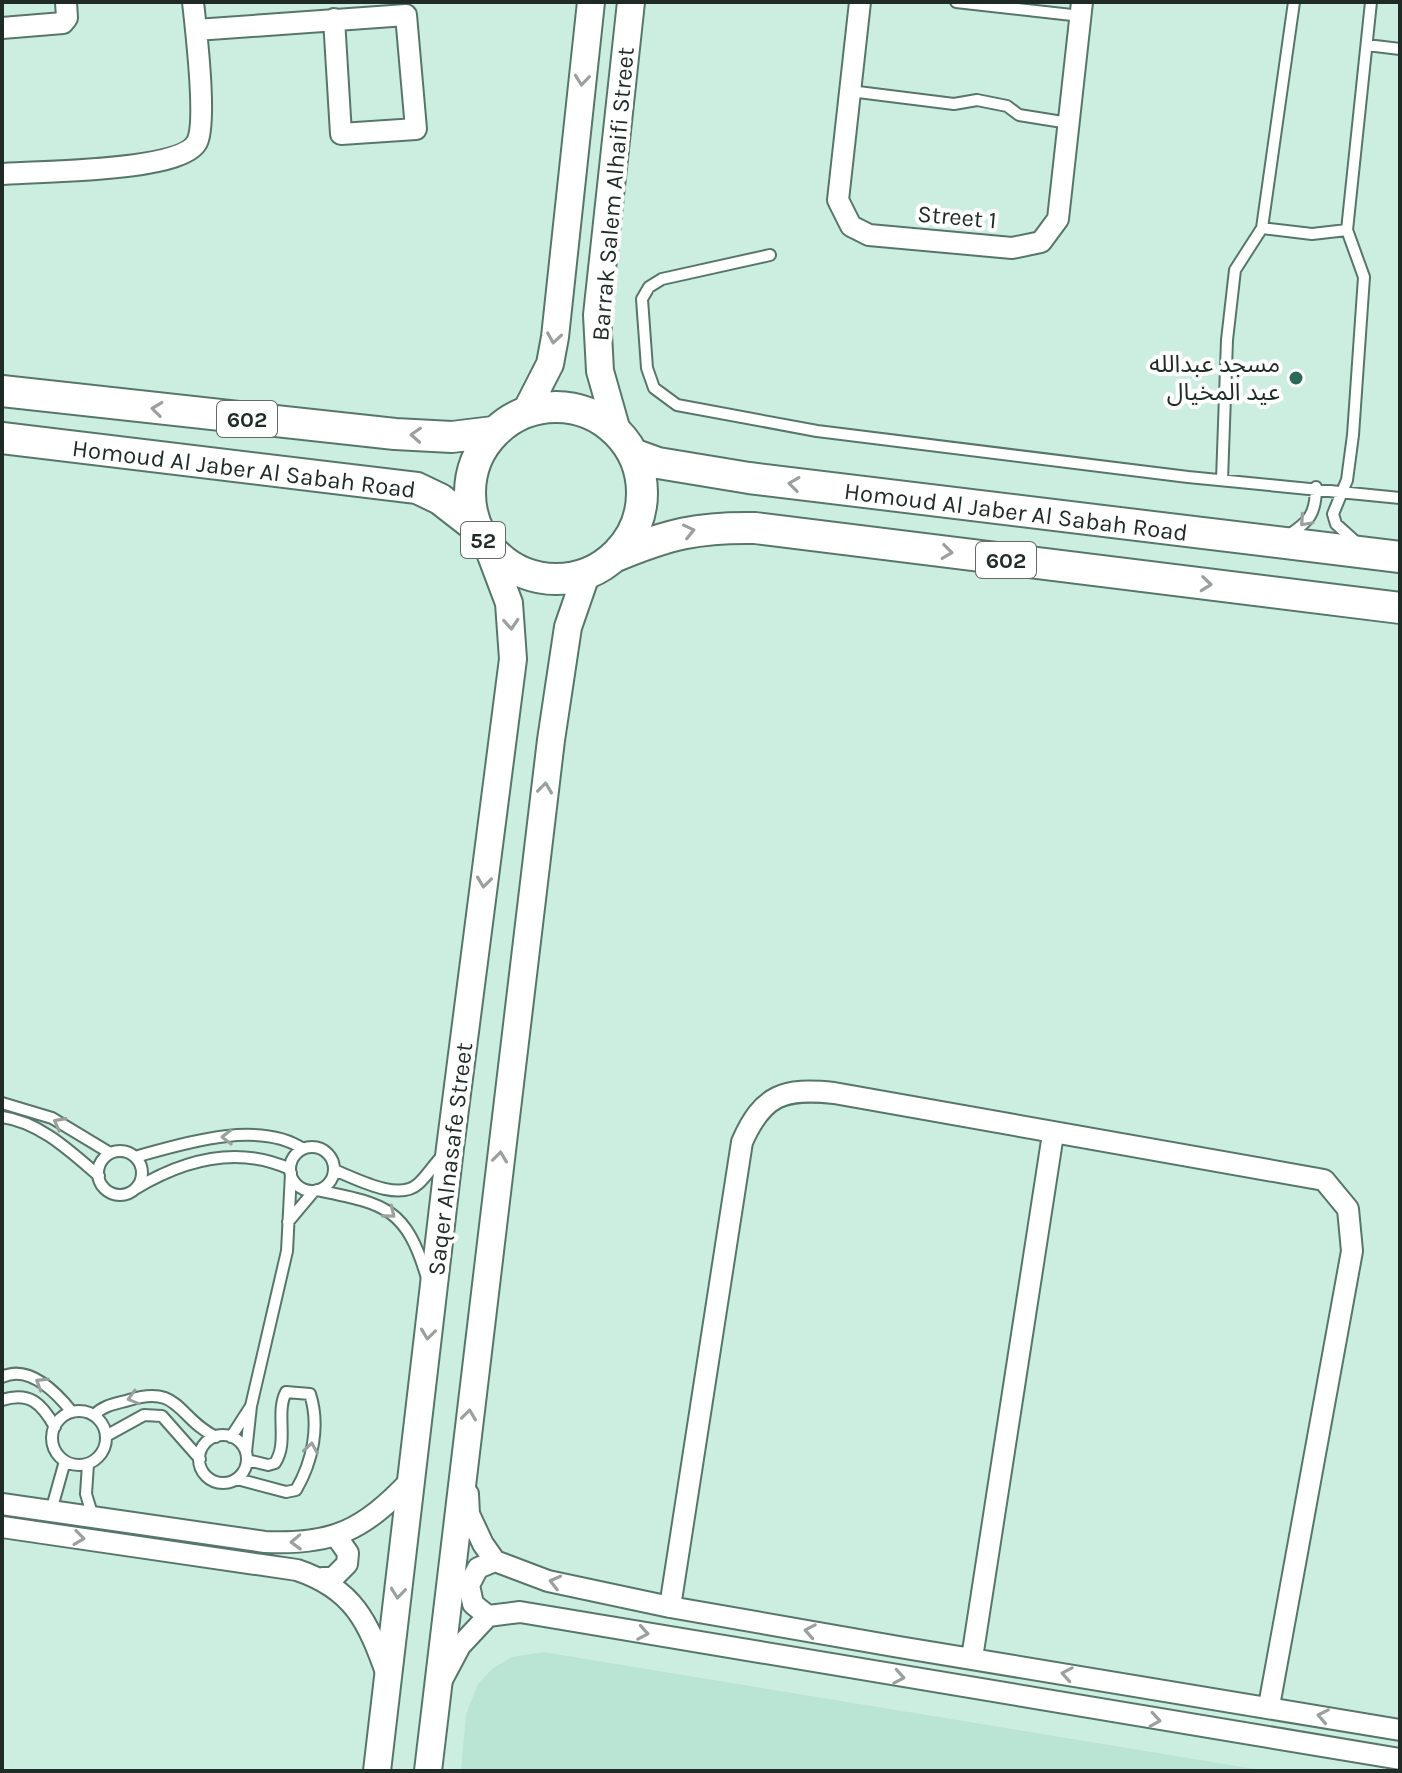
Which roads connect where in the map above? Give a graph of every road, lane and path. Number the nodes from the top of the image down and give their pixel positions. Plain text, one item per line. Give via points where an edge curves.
1 (66, 2) edge
2 (193, 2) edge
3 (591, 2) edge
4 (631, 2) edge
5 (860, 2) edge
6 (956, 2) edge
7 (1294, 2) edge
8 (1371, 2) edge
9 (1081, 9) edge
10 (334, 19) junction
11 (2, 28) edge
12 (196, 30) junction
13 (1367, 45) junction
14 (1400, 49) edge
15 (850, 91) junction
16 (1069, 123) junction
17 (575, 146) junction
18 (614, 158) junction
19 (2, 174) edge
20 (1262, 228) junction
21 (1347, 230) junction
22 (770, 255) dead end
23 (2, 391) edge
24 (526, 411) junction
25 (493, 432) junction
26 (2, 438) edge
27 (625, 442) junction
28 (1222, 480) junction
29 (1316, 487) junction
30 (1344, 490) junction
31 (1400, 498) edge
32 (483, 538) junction
33 (1277, 543) junction
34 (1367, 553) junction
35 (616, 556) junction
36 (1400, 557) edge
37 (586, 575) junction
38 (1400, 608) edge
39 (2, 1103) edge
40 (2, 1117) edge
41 (1053, 1134) junction
42 (450, 1148) junction
43 (303, 1149) junction
44 (110, 1153) junction
45 (135, 1157) junction
46 (334, 1170) junction
47 (290, 1171) junction
48 (99, 1176) junction
49 (135, 1189) junction
50 (316, 1191) junction
51 (288, 1222) junction
52 (434, 1289) junction
53 (2, 1377) edge
54 (2, 1400) edge
55 (251, 1406) junction
56 (72, 1412) junction
57 (94, 1415) junction
58 (55, 1427) junction
59 (106, 1436) junction
60 (216, 1437) junction
61 (231, 1437) junction
62 (246, 1456) junction
63 (464, 1458) junction
64 (200, 1459) junction
65 (65, 1461) junction
66 (88, 1464) junction
67 (237, 1479) junction
68 (410, 1481) junction
69 (2, 1504) edge
70 (51, 1511) junction
71 (93, 1517) junction
72 (2, 1527) edge
73 (336, 1536) junction
74 (495, 1561) junction
75 (322, 1578) junction
76 (670, 1607) junction
77 (488, 1616) junction
78 (972, 1658) junction
79 (388, 1678) junction
80 (438, 1689) junction
81 (1269, 1706) junction
82 (1400, 1730) edge
83 (1400, 1759) edge
84 (377, 1771) edge
85 (428, 1771) edge

1 - 11 street via 63,23
2 - 12 street
3 -> 17 main road, Barrak Salem Alhaifi Street
4 - 18 main road, Barrak Salem Alhaifi Street / 52
5 - 15 street, Street 1
6 - 9 lane
7 - 20 lane
8 - 13 lane
9 - 16 street, Street 1
10 - 10 street via 406,15 416,129 341,134
10 - 12 street
12 - 19 street via 197,142 182,157 153,164
13 - 14 lane
13 - 21 lane
15 - 16 lane via 954,104 977,100 1004,105 1019,115
15 - 16 street, Street 1 via 838,200 851,226 869,235 1012,248 1041,242 1058,219
17 - 18 main road via 586,158
17 -> 24 main road, Barrak Salem Alhaifi Street via 555,337 550,364
18 - 27 main road, Barrak Salem Alhaifi Street / 52 via 597,350
20 - 21 lane via 1312,234
20 - 28 lane via 1235,270
21 - 30 lane via 1364,277
22 - 28 lane via 662,279 649,287 642,307 647,368 654,388 668,401 817,431
25 -> 23 main road, Homoud Al Jaber Al Sabah Road / 602 via 452,437 395,434
24 - 25 main road, 52
24 - 27 main road, 52 via 558,406 590,413
25 - 32 main road, 52 via 470,477 469,503
26 - 32 main road, Homoud Al Jaber Al Sabah Road / 602 via 417,488 440,499
33 -> 27 main road, Homoud Al Jaber Al Sabah Road / 602 via 749,478 658,463
27 - 35 main road, 52 via 642,480 641,508 632,534
28 - 29 lane
29 - 30 lane
29 -> 33 lane via 1314,513
30 - 31 lane
30 - 34 lane via 1333,514 1336,524
32 - 37 main road, 52 via 510,567 534,578
32 -> 42 main road, Saqer Alnasafe Street via 509,603 513,659
33 - 34 main road, Homoud Al Jaber Al Sabah Road / 602
34 - 36 main road, Homoud Al Jaber Al Sabah Road / 602
35 - 37 main road, 52
35 -> 38 main road, Homoud Al Jaber Al Sabah Road / 602 via 706,527 755,528
63 -> 37 main road, Saqer Alnasafe Street via 551,740 568,627
44 -> 39 lane via 52,1118
40 - 48 lane via 49,1136
41 - 76 street via 811,1091 788,1092 767,1102 753,1118 742,1142
41 - 78 street
41 - 81 street via 1324,1180 1348,1209 1352,1251
42 - 46 lane via 417,1186 401,1190
42 - 52 main road, Saqer Alnasafe Street
43 -> 45 lane via 264,1137 207,1137
43 - 46 lane via 323,1150
43 - 47 lane via 293,1158
44 - 45 lane
44 - 48 lane
45 - 49 lane via 141,1170
46 - 50 lane via 327,1185
47 - 49 lane via 259,1157 217,1157 167,1170
47 - 50 lane via 301,1188
47 - 51 lane
48 - 49 lane via 110,1192 123,1195
50 - 51 lane
50 -> 52 lane via 381,1205 394,1215 406,1227
51 - 55 lane via 279,1289
52 -> 68 main road, Saqer Alnasafe Street
56 -> 53 lane via 56,1393 26,1374 13,1371
54 - 58 lane via 26,1396 42,1406
55 - 61 lane
55 - 62 lane
56 - 57 lane
56 - 58 lane
57 - 59 lane
60 -> 57 lane via 198,1428 168,1396 151,1393 102,1407
58 - 65 lane via 52,1442
59 - 64 lane via 144,1415 162,1416
59 - 66 lane via 100,1456
60 - 61 lane
60 - 64 lane via 204,1445
61 - 62 lane
62 - 67 lane
67 -> 62 lane via 296,1490 312,1450 315,1410 310,1394 286,1392 275,1463
63 - 74 street via 469,1514
63 - 80 main road, Saqer Alnasafe Street
64 - 67 lane via 209,1479
65 - 66 lane
65 - 70 lane
66 - 71 lane via 86,1494
68 - 73 street via 361,1526
68 -> 79 main road, Saqer Alnasafe Street
69 - 70 street
70 - 71 street
73 -> 71 street via 265,1542
72 -> 75 street
73 - 75 street via 348,1553 347,1564 333,1578
76 -> 74 street via 548,1581
74 - 77 street via 478,1568 469,1585 473,1604
75 - 79 street via 359,1610
78 -> 76 street
77 - 80 street via 460,1646
77 -> 83 street via 548,1616
81 -> 78 street
79 - 84 main road, Saqer Alnasafe Street
80 - 85 main road, Saqer Alnasafe Street
82 -> 81 street

